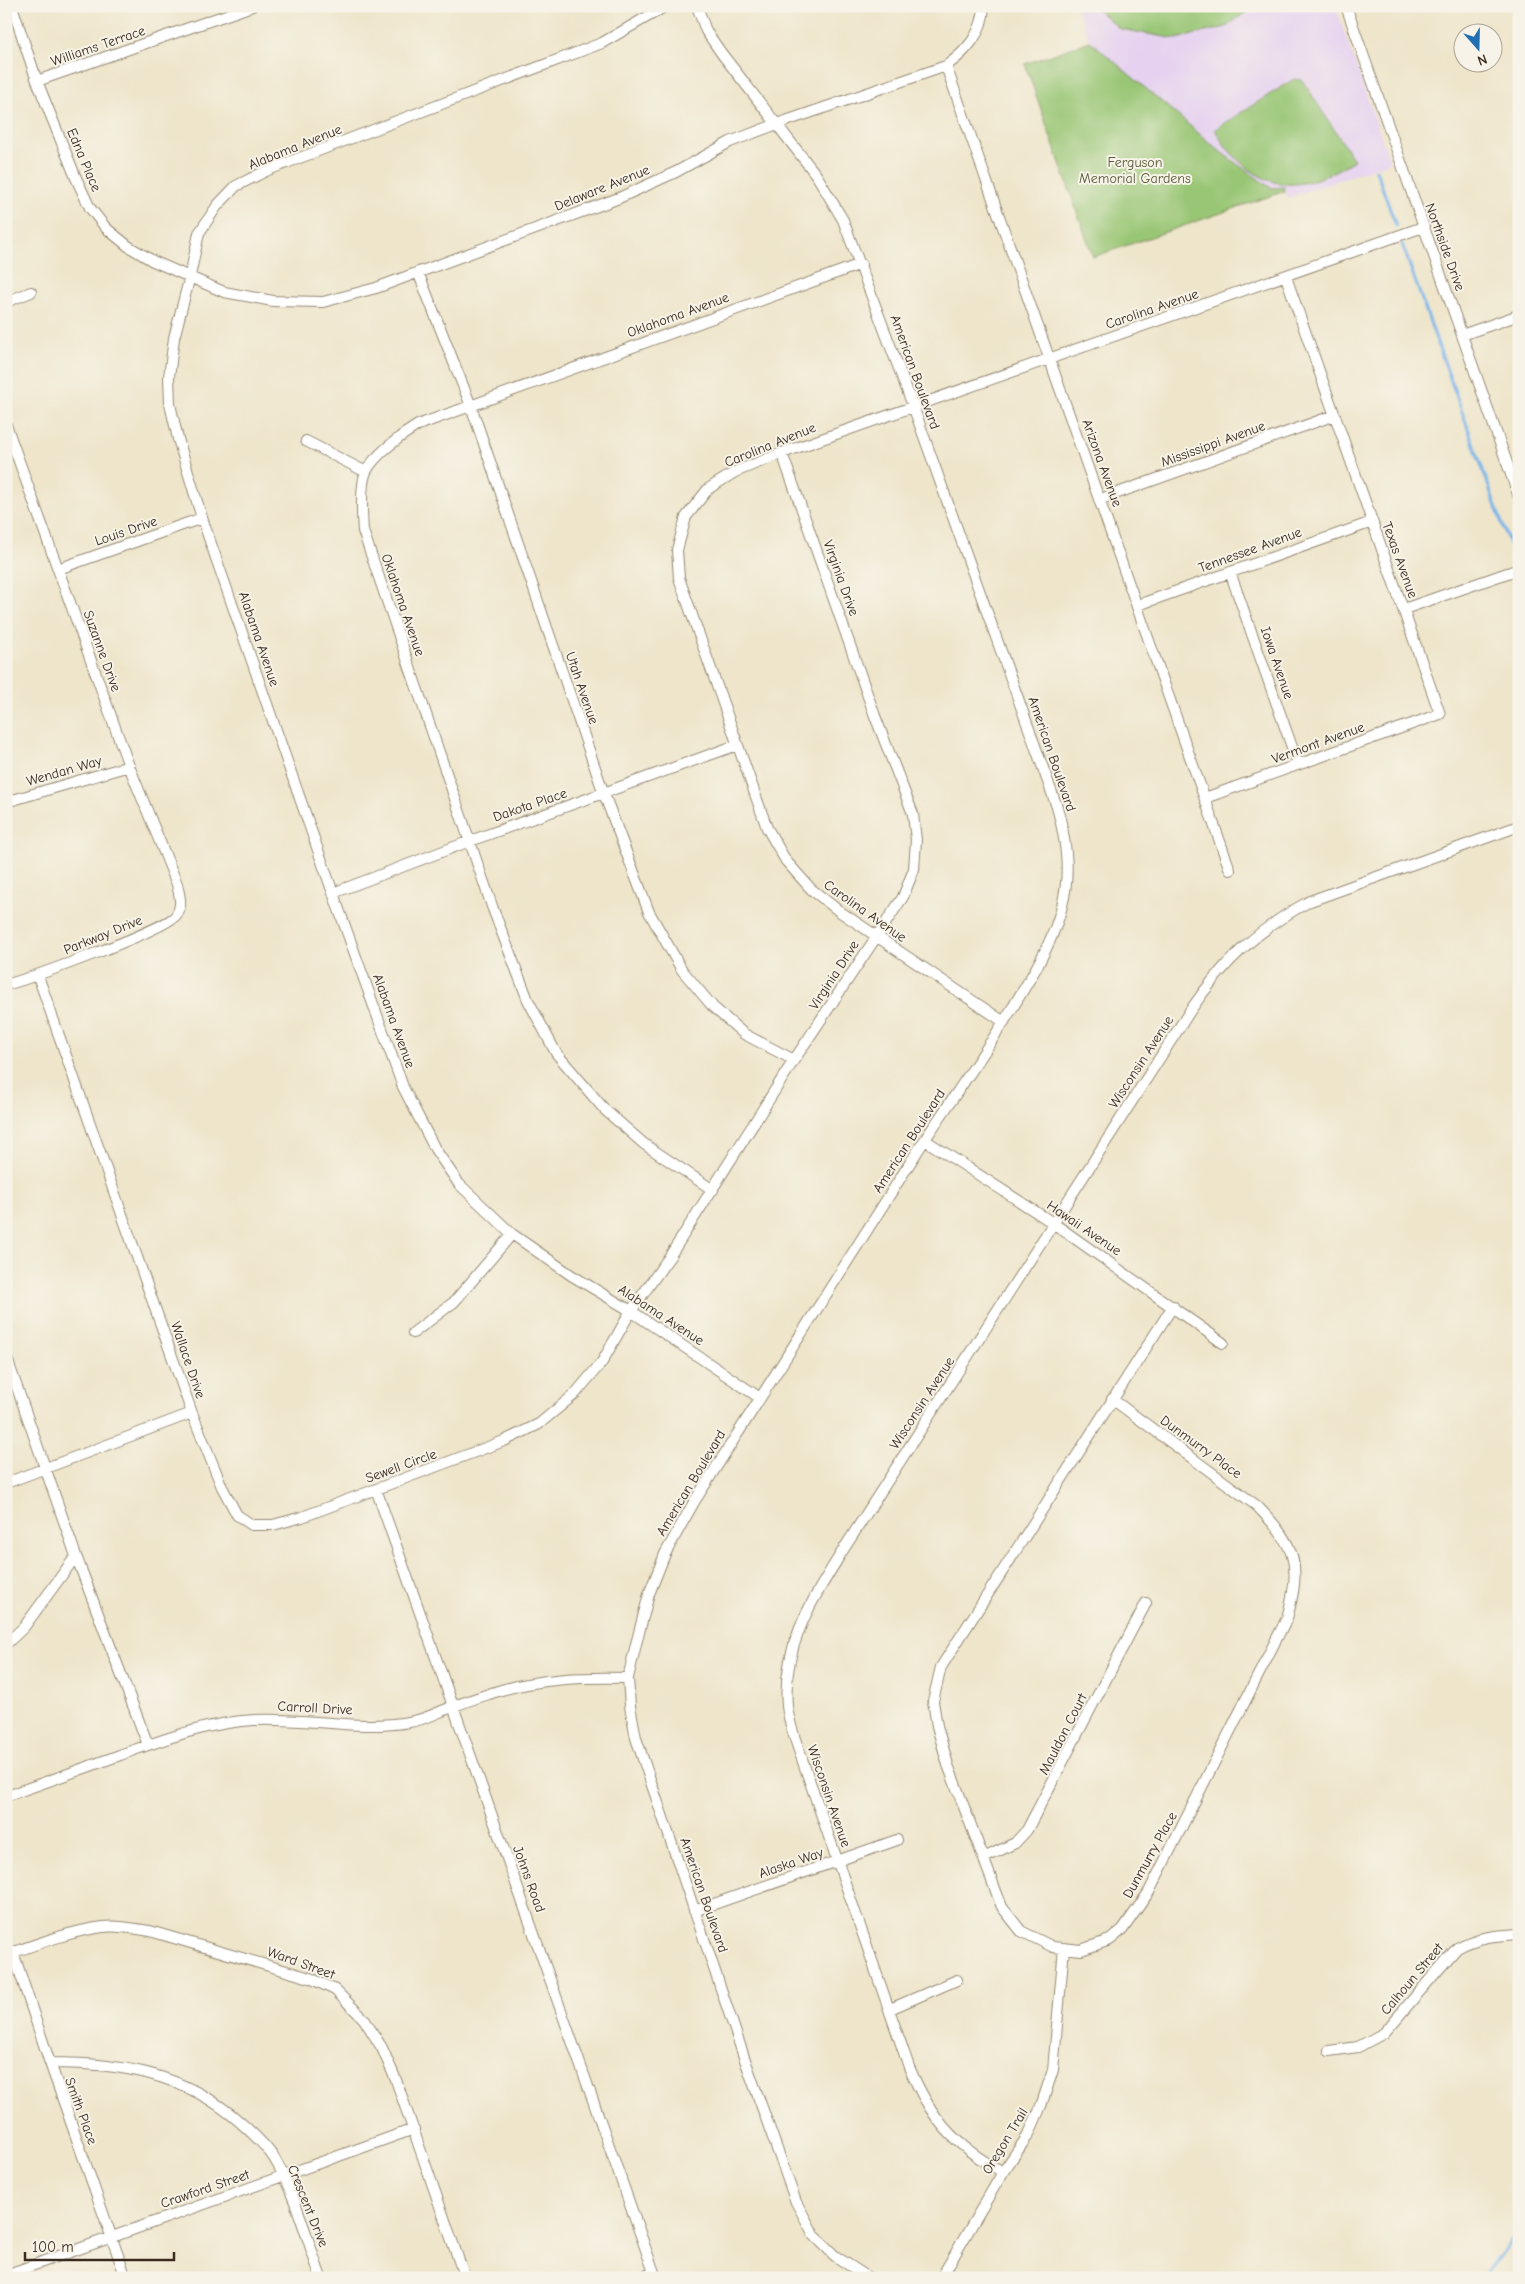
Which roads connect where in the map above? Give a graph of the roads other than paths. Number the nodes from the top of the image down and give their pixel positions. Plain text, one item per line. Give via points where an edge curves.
1 (12, 6) edge
2 (252, 6) edge
3 (666, 6) edge
4 (697, 6) edge
5 (984, 6) edge
6 (1346, 6) edge
7 (946, 66) junction
8 (38, 81) junction
9 (777, 124) junction
10 (1423, 228) junction
11 (861, 264) junction
12 (418, 272) junction
13 (190, 276) junction
14 (1286, 277) junction
15 (31, 292) dead end
16 (6, 302) edge
17 (1519, 315) edge
18 (1462, 335) junction
19 (1051, 360) junction
20 (471, 406) junction
21 (913, 406) junction
22 (1334, 415) junction
23 (6, 425) edge
24 (306, 441) dead end
25 (782, 453) junction
26 (366, 472) junction
27 (1519, 496) edge
28 (1100, 499) junction
29 (202, 518) junction
30 (1372, 522) junction
31 (58, 569) junction
32 (1519, 569) edge
33 (1230, 572) junction
34 (1138, 605) junction
35 (1404, 610) junction
36 (1440, 714) joint
37 (737, 745) junction
38 (1298, 764) junction
39 (129, 766) junction
40 (604, 794) junction
41 (1205, 798) junction
42 (6, 802) edge
43 (1519, 826) edge
44 (470, 841) junction
45 (1230, 870) dead end
46 (177, 884) joint
47 (333, 893) junction
48 (876, 936) junction
49 (38, 976) junction
50 (6, 985) edge
51 (1004, 1022) junction
52 (794, 1060) junction
53 (925, 1140) junction
54 (713, 1190) junction
55 (1053, 1223) junction
56 (512, 1234) junction
57 (1173, 1306) junction
58 (631, 1311) junction
59 (413, 1333) dead end
60 (1223, 1344) dead end
61 (6, 1356) edge
62 (760, 1398) junction
63 (1112, 1399) junction
64 (192, 1413) junction
65 (46, 1469) junction
66 (6, 1483) edge
67 (376, 1490) junction
68 (76, 1556) junction
69 (1146, 1603) dead end
70 (6, 1644) edge
71 (628, 1678) junction
72 (453, 1706) junction
73 (148, 1745) junction
74 (6, 1796) edge
75 (897, 1840) dead end
76 (984, 1858) junction
77 (837, 1862) junction
78 (694, 1911) junction
79 (1519, 1934) edge
80 (1064, 1948) junction
81 (10, 1953) edge
82 (957, 1980) dead end
83 (890, 2009) junction
84 (1329, 2051) dead end
85 (50, 2063) junction
86 (414, 2129) junction
87 (1003, 2172) junction
88 (283, 2176) junction
89 (112, 2237) junction
90 (655, 2275) edge
91 (6, 2276) edge
92 (126, 2278) edge
93 (321, 2278) edge
94 (465, 2278) edge
95 (640, 2278) edge
96 (869, 2278) edge
97 (941, 2278) edge

1 - 8 street, Edna Place
2 - 8 street, Williams Terrace
3 - 13 street, Alabama Avenue via 602,43 268,170 236,186 217,206 199,233
4 - 9 street, American Boulevard via 706,30 722,54
5 - 7 street, Delaware Avenue via 980,28 973,42
6 - 10 street, Northside Drive
7 - 9 street, Delaware Avenue
7 - 19 street, Arizona Avenue
8 - 13 street, Edna Place via 90,208 106,228 128,246 153,261
9 - 11 street, American Boulevard via 817,176 843,220
9 - 12 street, Delaware Avenue via 730,142 619,198
10 - 14 street, Carolina Avenue
10 - 18 street, Northside Drive
11 - 20 street, Oklahoma Avenue
11 - 21 street, American Boulevard
12 - 13 street, Delaware Avenue via 324,302 273,301 224,292
12 - 20 street, Utah Avenue
13 - 29 street, Alabama Avenue via 174,338 169,377 170,404
14 - 19 street, Carolina Avenue
14 - 22 street, Texas Avenue
15 - 16 street
17 - 18 street
18 - 27 street, Northside Drive
19 - 21 street, Carolina Avenue
19 - 28 street, Arizona Avenue
20 - 26 street, Oklahoma Avenue via 418,425 400,436
20 - 40 street, Utah Avenue
21 - 25 street, Carolina Avenue
21 - 51 street, American Boulevard via 1054,797 1066,840 1068,873 1060,914 1035,970
22 - 28 street, Mississippi Avenue
22 - 30 street, Texas Avenue
23 - 31 street, Suzanne Drive
24 - 26 street
25 - 37 street, Carolina Avenue via 735,472 708,489 686,517 677,550 679,578
25 - 48 street, Virginia Drive via 913,814 916,840 914,869 903,897
26 - 44 street, Oklahoma Avenue via 362,531
28 - 34 street, Arizona Avenue
29 - 31 street, Louis Drive
29 - 47 street, Alabama Avenue
30 - 33 street, Tennessee Avenue
30 - 35 street, Texas Avenue
31 - 39 street, Suzanne Drive
32 - 35 street
33 - 34 street, Tennessee Avenue
33 - 38 street, Iowa Avenue
34 - 41 street, Arizona Avenue
35 - 36 street, Texas Avenue
36 - 38 street, Vermont Avenue
37 - 40 street, Dakota Place
37 - 48 street, Carolina Avenue via 767,828 786,861 811,889
38 - 41 street, Vermont Avenue
39 - 42 street, Wendan Way
39 - 46 street, Suzanne Drive
40 - 44 street, Dakota Place
40 - 52 street, Utah Avenue via 650,912 682,970 713,1007 744,1034
41 - 45 street, Arizona Avenue
43 - 55 street, Wisconsin Avenue via 1310,902 1257,934 1203,991
44 - 47 street, Dakota Place
44 - 54 street, Oklahoma Avenue via 528,1000 556,1053 618,1122 644,1144
46 - 49 street, Parkway Drive via 181,903 177,916 158,928
47 - 56 street, Alabama Avenue via 403,1086 431,1141 459,1184
48 - 51 street, Carolina Avenue
48 - 52 street, Virginia Drive
49 - 50 street, Parkway Drive
49 - 64 street, Wallace Drive
51 - 53 street, American Boulevard
52 - 54 street, Virginia Drive
53 - 55 street, Hawaii Avenue
53 - 62 street, American Boulevard
54 - 58 street, Virginia Drive
55 - 57 street, Hawaii Avenue
55 - 77 street, Wisconsin Avenue via 845,1547 800,1624 790,1656 787,1706
56 - 58 street, Alabama Avenue via 571,1276
56 - 59 street via 454,1302
57 - 60 street, Hawaii Avenue
57 - 63 street, Dunmurry Place
58 - 62 street, Alabama Avenue
58 - 67 street, Sewell Circle via 602,1362 574,1394 539,1424 487,1448
61 - 65 street
62 - 71 street, American Boulevard via 665,1554 649,1594
63 - 76 street, Dunmurry Place via 941,1667 936,1683 933,1701 937,1726 948,1765
63 - 80 street, Dunmurry Place via 1257,1506 1278,1527 1290,1549 1296,1574 1287,1618 1149,1892 1123,1929 1110,1940 1081,1950
64 - 65 street, Wallace Drive
64 - 67 street, Sewell Circle via 237,1515 252,1525 273,1525 302,1517
65 - 66 street, Wallace Drive
65 - 68 street
67 - 72 street, Johns Road
68 - 70 street via 24,1627
68 - 73 street
69 - 76 street, Mauldon Court via 1027,1830 1015,1843
71 - 72 street, Carroll Drive via 543,1680
71 - 78 street, American Boulevard via 636,1738
72 - 73 street, Carroll Drive via 435,1716 407,1722 353,1725 253,1720 211,1727
72 - 90 street, Johns Road
73 - 74 street, Carroll Drive
75 - 77 street, Alaska Way
76 - 80 street, Dunmurry Place via 1002,1907 1020,1931
77 - 78 street, Alaska Way
77 - 83 street, Wisconsin Avenue
78 - 96 street, American Boulevard via 796,2202 814,2235 835,2256
79 - 84 street, Calhoun Street via 1473,1939 1457,1948 1384,2033 1358,2047
80 - 87 street, Oregon Trail via 1053,2070 1029,2134
81 - 85 street, Smith Place
81 - 86 street, Ward Street via 105,1926 129,1928 150,1931 310,1978 335,1990 364,2019 382,2048
82 - 83 street
83 - 87 street, Wisconsin Avenue via 922,2097 939,2124 961,2145
85 - 88 street, Crescent Drive via 127,2067 196,2090 254,2134 273,2156
85 - 89 street, Smith Place
86 - 88 street, Crawford Street
86 - 94 street, Ward Street
87 - 97 street, Oregon Trail
88 - 89 street, Crawford Street
88 - 93 street, Crescent Drive
89 - 91 street, Crawford Street
89 - 92 street, Smith Place
90 - 95 street

